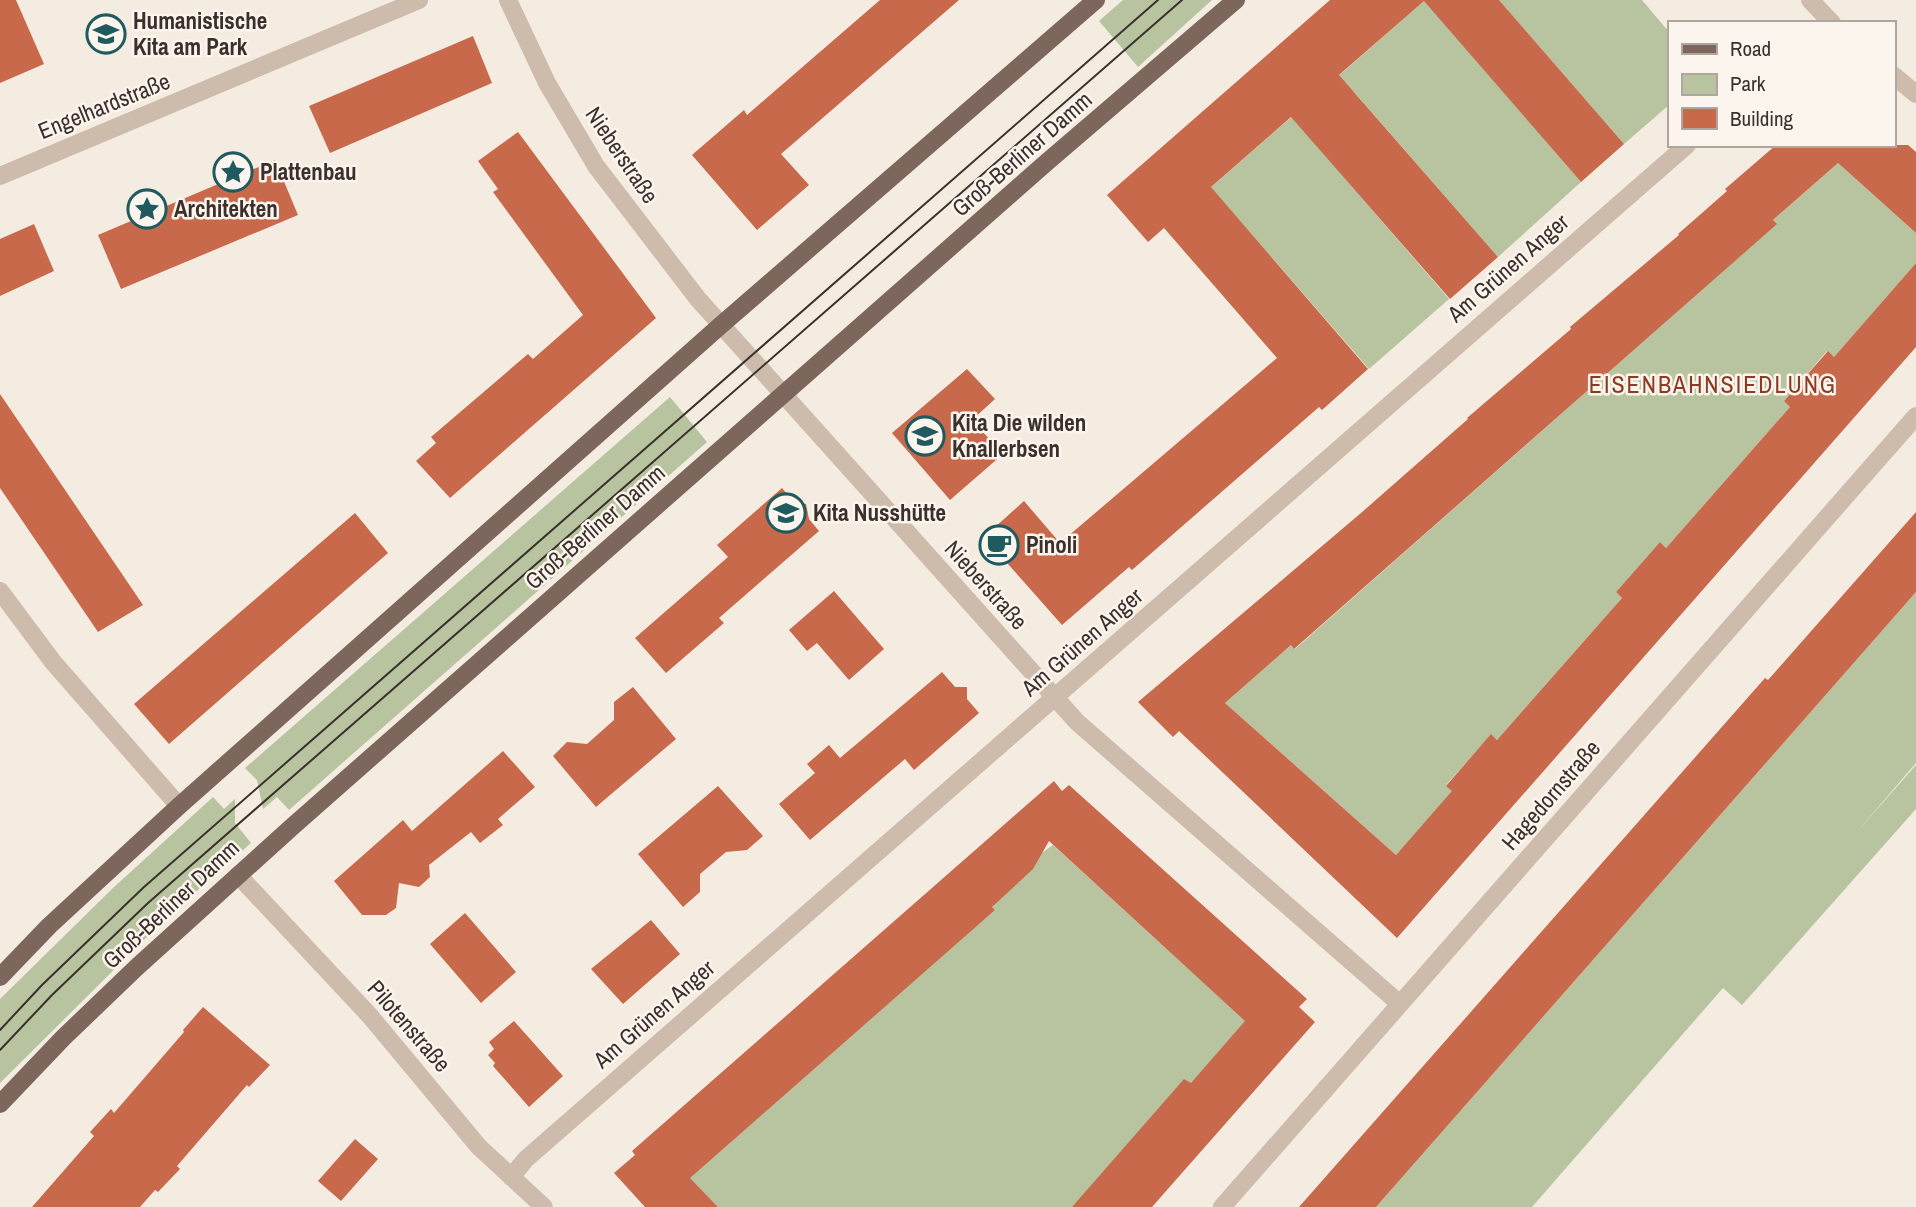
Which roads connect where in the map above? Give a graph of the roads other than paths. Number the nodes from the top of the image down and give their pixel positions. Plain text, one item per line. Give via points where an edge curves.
1 (419, 0) edge
2 (508, 0) edge
3 (1096, 0) edge
4 (1236, 0) edge
5 (1810, 0) edge
6 (1828, 21) edge
7 (1895, 77) edge
8 (1916, 94) edge
9 (1685, 147) edge
10 (0, 176) edge
11 (721, 325) junction
12 (783, 395) junction
13 (1916, 416) edge
14 (0, 591) edge
15 (7, 617) edge
16 (1055, 698) junction
17 (179, 806) junction
18 (238, 875) junction
19 (0, 977) edge
20 (1400, 1004) junction
21 (0, 1104) edge
22 (511, 1177) junction
23 (544, 1207) edge
24 (1222, 1207) edge

1 - 10 street, Engelhardstraße
2 - 11 street, Nieberstraße via 547,83 596,166
3 - 11 main road
4 - 12 main road, Groß-Berliner Damm
5 - 6 street
7 - 8 street
9 - 16 street, Am Grünen Anger
11 - 12 street, Nieberstraße
11 - 17 main road
12 - 16 street, Nieberstraße
12 - 18 main road, Groß-Berliner Damm
13 - 20 street, Hagedornstraße
14 - 15 street
15 - 17 street
16 - 20 street, Nieberstraße
16 - 22 street, Am Grünen Anger via 526,1158
17 - 19 main road
18 - 21 main road, Groß-Berliner Damm via 63,1038
18 - 22 street, Pilotenstraße via 370,1016 479,1147
20 - 24 street, Hagedornstraße
22 - 23 street, Pilotenstraße

